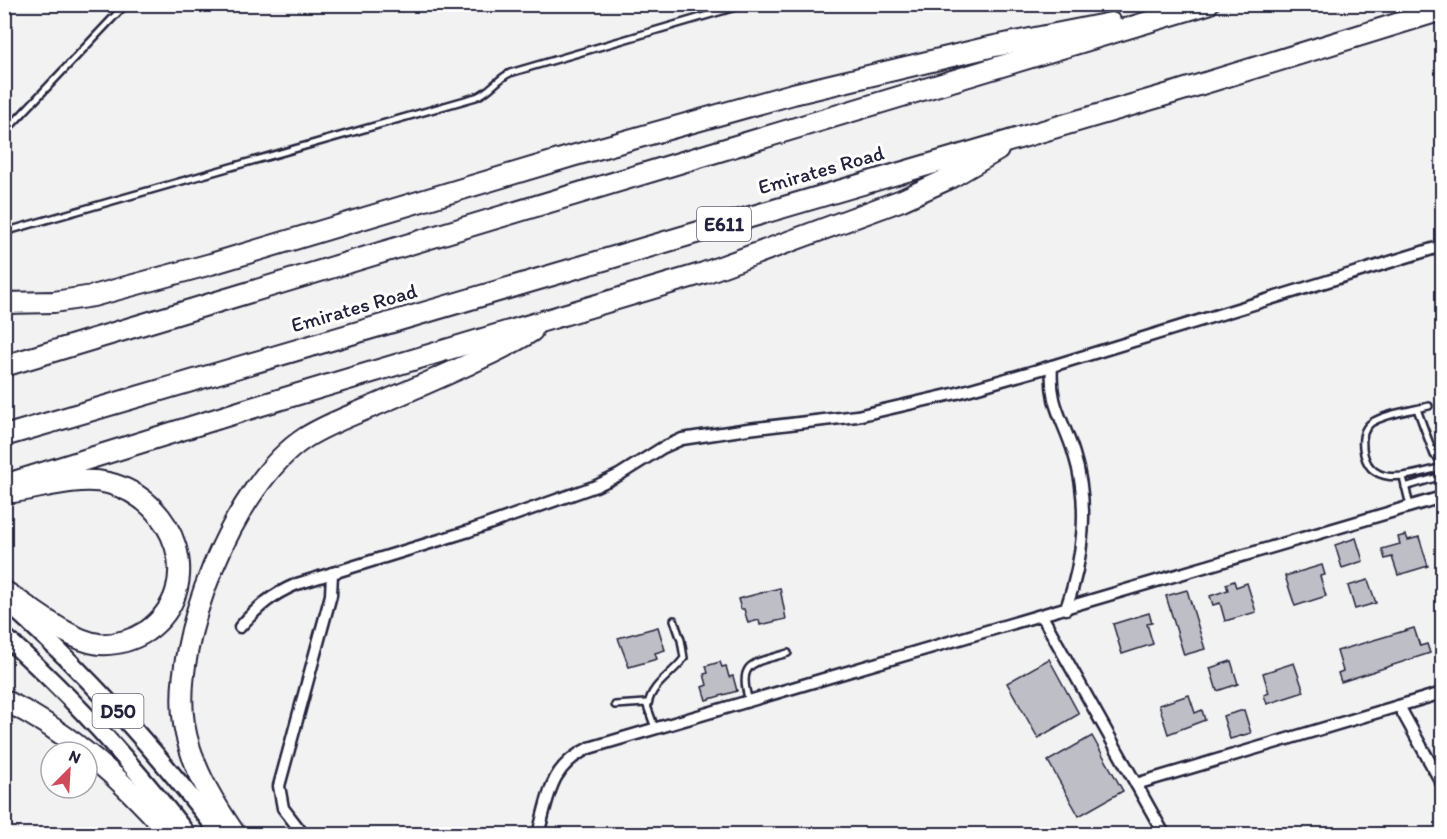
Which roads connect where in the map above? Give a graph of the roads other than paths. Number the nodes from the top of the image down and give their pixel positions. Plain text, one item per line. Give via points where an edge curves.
1 (126, 4) edge
2 (746, 4) edge
3 (1199, 7) edge
4 (1443, 10) edge
5 (4, 133) edge
6 (1016, 138) junction
7 (4, 232) edge
8 (1443, 246) edge
9 (4, 303) edge
10 (552, 318) junction
11 (4, 366) edge
12 (1052, 366) junction
13 (1429, 406) dead end
14 (1417, 409) junction
15 (4, 436) edge
16 (1443, 460) edge
17 (1443, 467) edge
18 (1443, 476) edge
19 (1403, 477) junction
20 (4, 485) edge
21 (1405, 486) junction
22 (4, 494) edge
23 (1443, 497) edge
24 (1410, 506) junction
25 (332, 573) junction
26 (4, 591) edge
27 (4, 599) edge
28 (1066, 609) junction
29 (1042, 616) junction
30 (674, 620) dead end
31 (240, 627) dead end
32 (4, 636) edge
33 (788, 653) dead end
34 (1443, 693) edge
35 (4, 700) edge
36 (750, 702) junction
37 (615, 705) dead end
38 (648, 705) junction
39 (1399, 706) junction
40 (656, 729) junction
41 (1136, 784) junction
42 (1443, 784) edge
43 (170, 834) edge
44 (187, 834) edge
45 (220, 834) edge
46 (235, 834) edge
47 (303, 834) edge
48 (538, 834) edge
49 (1164, 834) edge

1 - 5 lane
2 - 7 lane via 510,73 476,97
3 - 9 highway via 1040,36 793,94 93,296
3 - 11 highway, Emirates Road
4 - 6 highway, Emirates Road / E611
6 - 10 highway via 965,170 902,200 704,273
6 - 15 highway, Emirates Road / E611
8 - 12 street
10 - 20 highway
10 - 46 highway via 502,348 316,431 274,463 249,495 219,554 197,614 186,653 182,692 187,741 198,773
12 - 25 street via 857,416 682,439 596,486
12 - 28 street via 1053,401 1074,454 1083,511 1079,562
13 - 14 lane
14 - 16 lane via 1434,455
14 - 19 lane via 1373,422 1363,437 1364,453 1375,471 1384,476
17 - 19 lane
18 - 21 lane
19 - 21 lane
21 - 24 lane
22 - 26 highway via 73,483 107,483 124,488 140,497 164,521 173,536 179,564 176,592 162,617 141,635 114,644 74,637
23 - 24 street
24 - 28 street
25 - 31 street via 271,596
25 - 47 street via 331,595 279,786 283,808
27 - 45 main road, D50 via 105,697
28 - 29 street
29 - 36 street
29 - 41 street
30 - 38 lane via 684,658 653,690
32 - 44 main road, D50 via 113,745
33 - 36 lane via 753,663 747,669 744,682
34 - 39 street
35 - 43 highway via 81,747 129,789
36 - 40 street
37 - 38 lane
38 - 40 lane
39 - 41 street
39 - 42 street
40 - 48 street via 574,755 554,781
41 - 49 street

